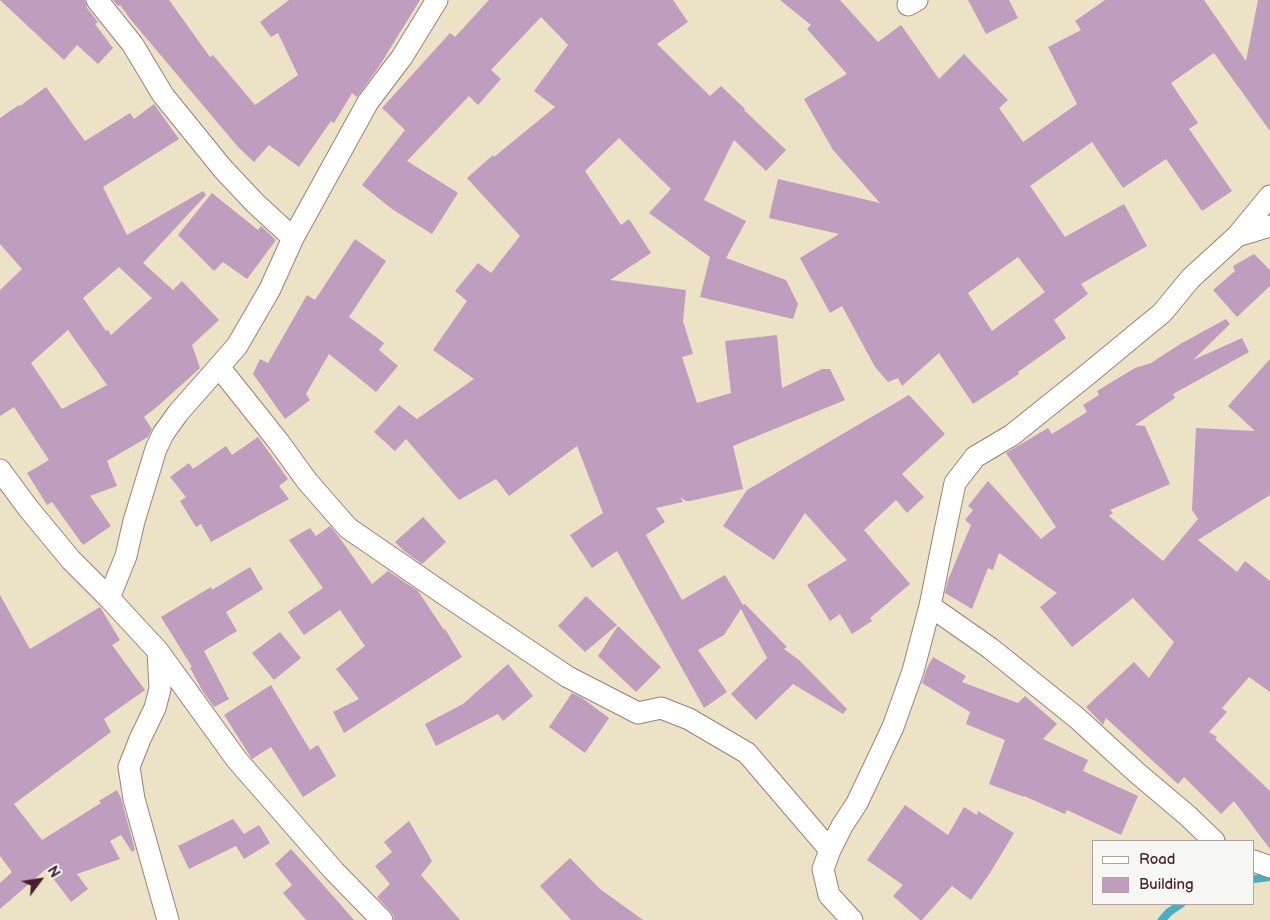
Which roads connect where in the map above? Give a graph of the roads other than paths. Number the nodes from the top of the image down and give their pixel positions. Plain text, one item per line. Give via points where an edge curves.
1 (97, 0) edge
2 (437, 0) edge
3 (1270, 196) edge
4 (1270, 226) edge
5 (1238, 236) junction
6 (293, 238) junction
7 (219, 367) junction
8 (0, 470) edge
9 (109, 598) junction
10 (930, 606) junction
11 (158, 651) junction
12 (1213, 840) edge
13 (830, 850) junction
14 (1255, 861) edge
15 (1270, 867) edge
16 (168, 920) edge
17 (382, 920) edge
18 (852, 920) edge

1 - 6 street via 133,45 163,95 223,169
2 - 6 street via 402,57 368,102
3 - 5 street
4 - 5 street
5 - 10 street via 1190,278 1162,313 1012,435 975,457 955,483
6 - 7 street via 270,289 237,346
7 - 9 street via 163,434 136,511 126,556
7 - 13 street via 307,481 348,528 568,677 638,713 661,708 689,719 747,753
8 - 9 street via 71,560
9 - 11 street
10 - 12 street via 990,648 1077,718
10 - 13 street via 913,671 893,727 857,803
11 - 16 street via 160,689 129,767 134,799
11 - 17 street via 237,760 334,871
13 - 18 street via 823,869 829,895
14 - 15 street

